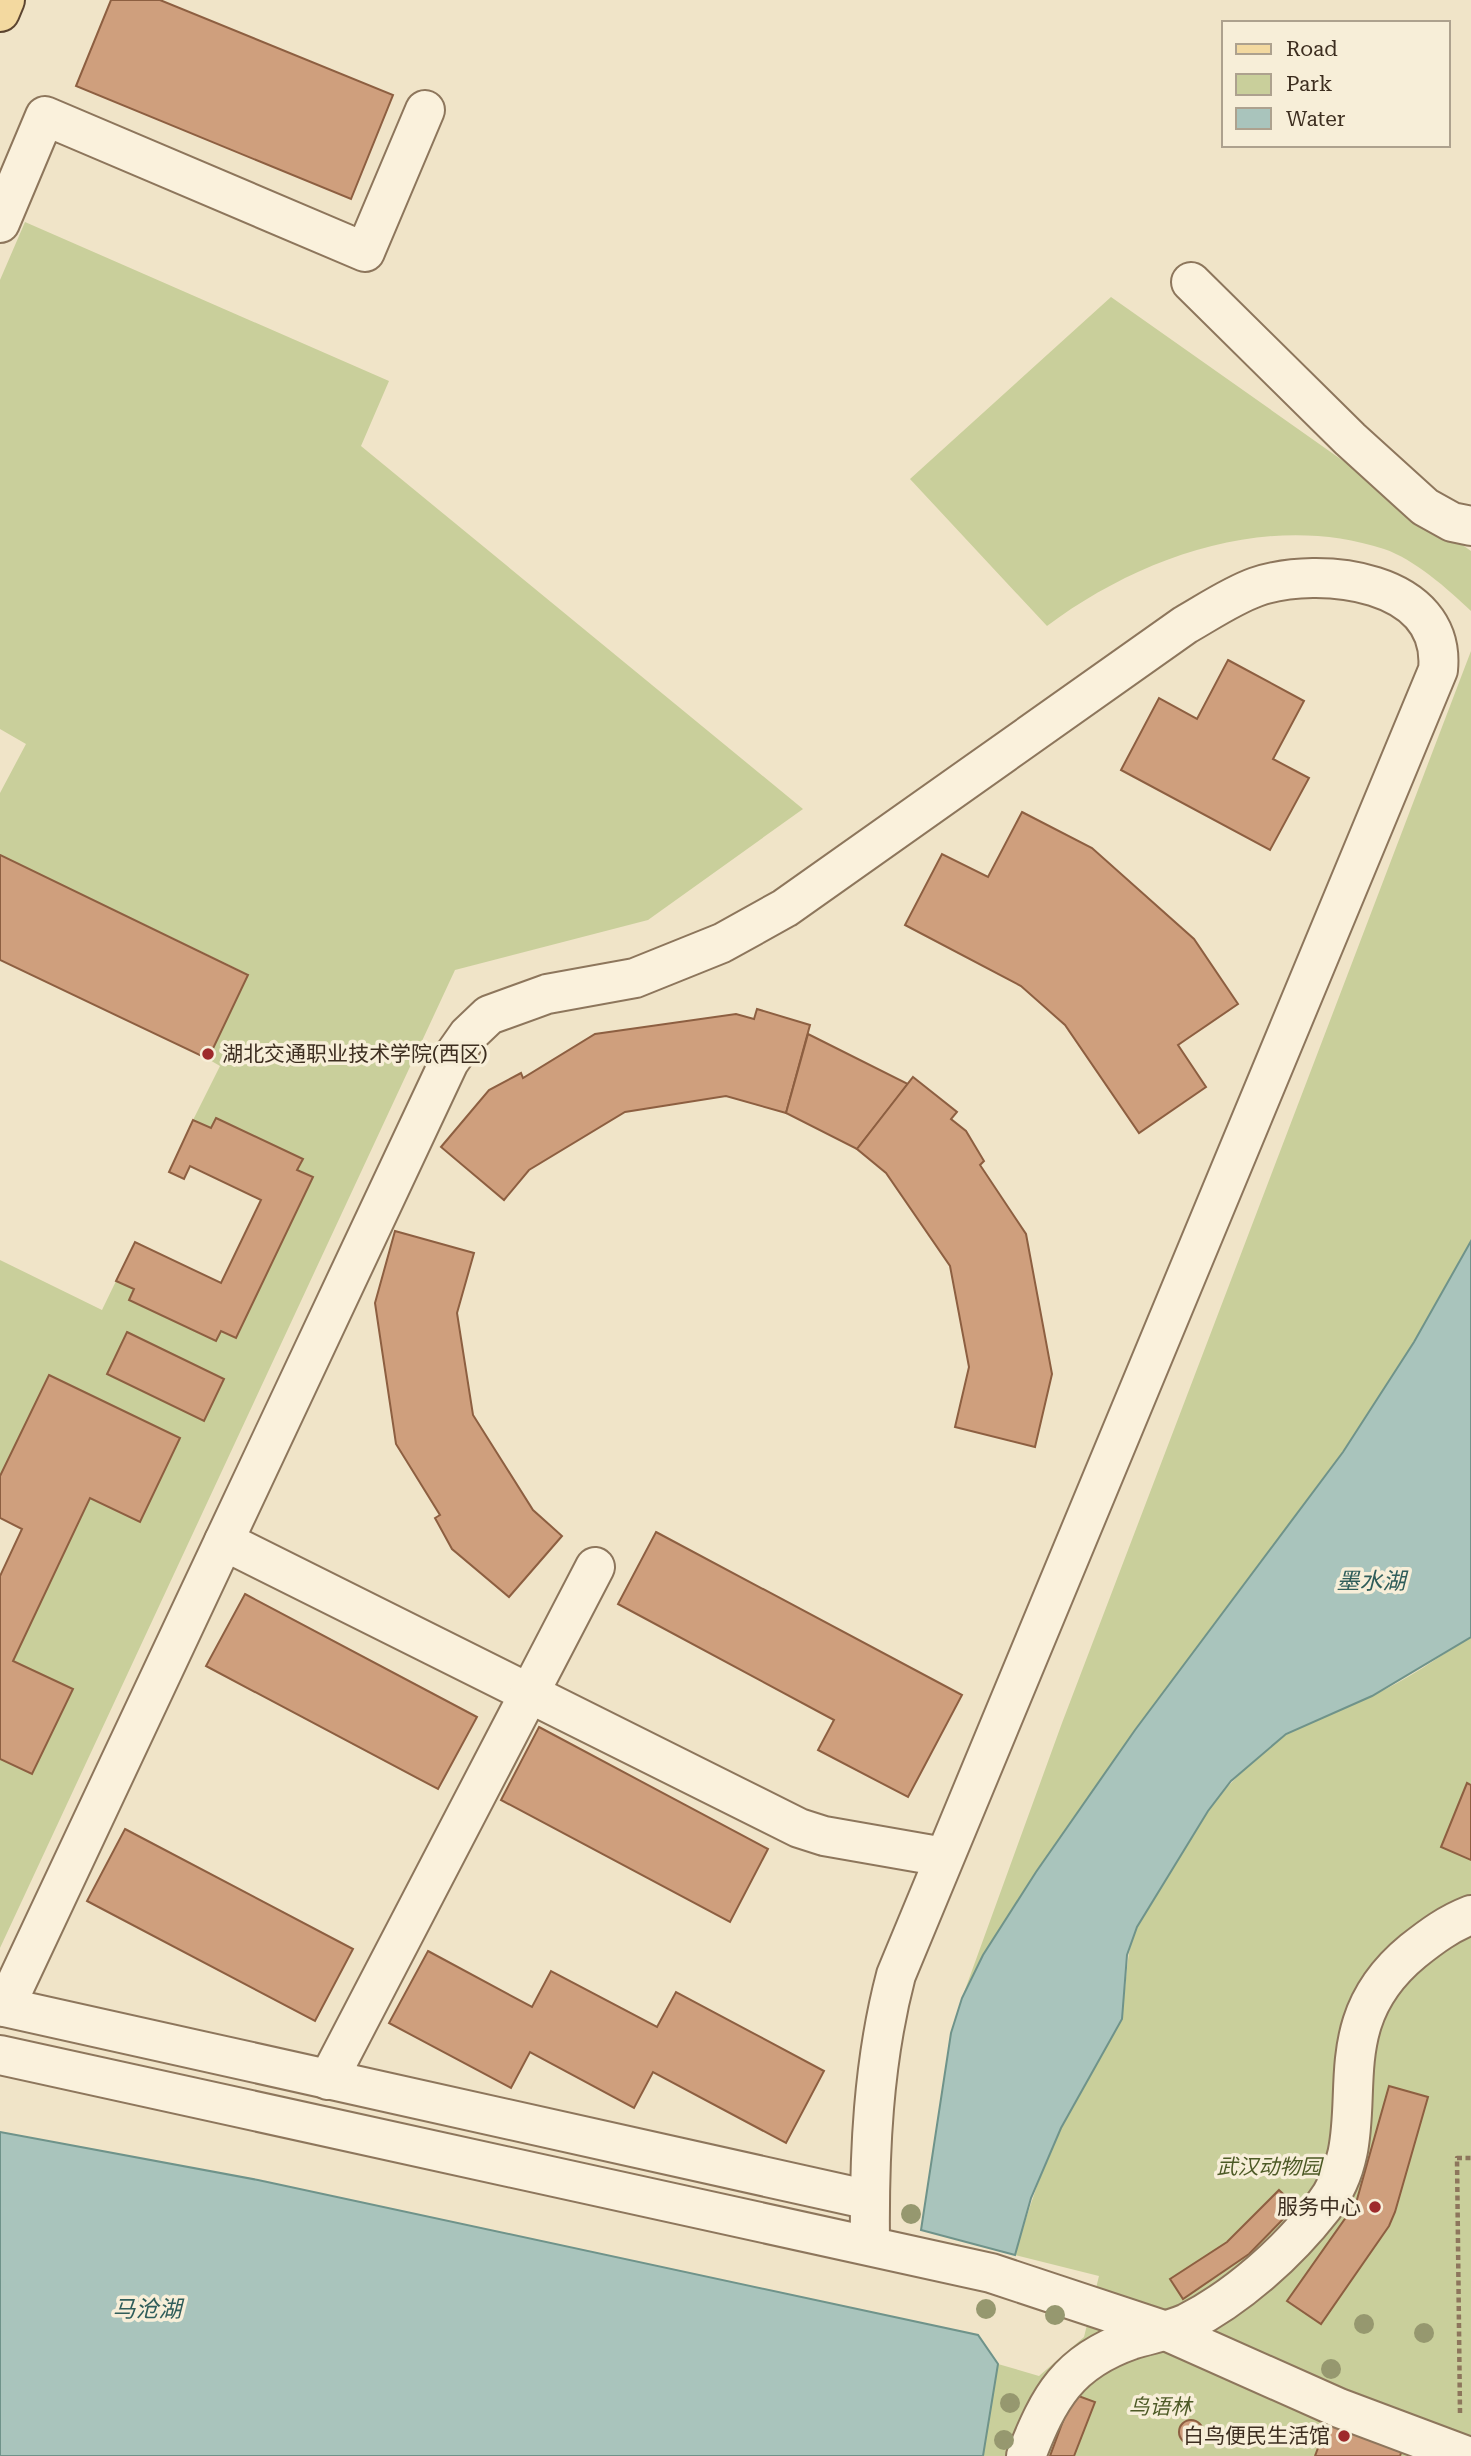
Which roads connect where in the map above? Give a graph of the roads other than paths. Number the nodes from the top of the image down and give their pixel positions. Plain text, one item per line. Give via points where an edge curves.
1 (5, 0) edge
2 (0, 12) edge
3 (425, 110) dead end
4 (0, 223) edge
5 (1191, 282) dead end
6 (1471, 526) edge
7 (224, 1541) junction
8 (595, 1567) dead end
9 (529, 1694) junction
10 (943, 1857) junction
11 (1471, 1915) edge
12 (2, 2007) edge
13 (0, 2055) edge
14 (328, 2080) junction
15 (870, 2200) junction
16 (870, 2244) junction
17 (1166, 2331) junction
18 (1464, 2454) edge
19 (1026, 2456) edge

1 - 2 main road
3 - 4 lane via 365,252 45,116
5 - 6 lane via 1424,508
7 - 9 lane
7 - 10 lane via 449,1062 489,1015 547,994 635,978 722,943 785,908 1222,603 1258,587 1303,580 1334,578 1373,584 1420,614 1435,634 1438,670
7 - 12 lane
8 - 9 lane
9 - 10 lane via 799,1829
9 - 14 lane
10 - 15 lane via 887,2009 874,2115
11 - 17 lane via 1437,1931 1397,1964 1370,2001 1357,2032 1349,2142 1329,2199 1294,2241 1239,2288 1208,2312
12 - 14 lane
13 - 16 lane
14 - 15 lane
15 - 16 lane
16 - 17 lane via 1033,2285
17 - 18 lane via 1339,2408
17 - 19 lane via 1118,2345 1073,2371 1049,2403

